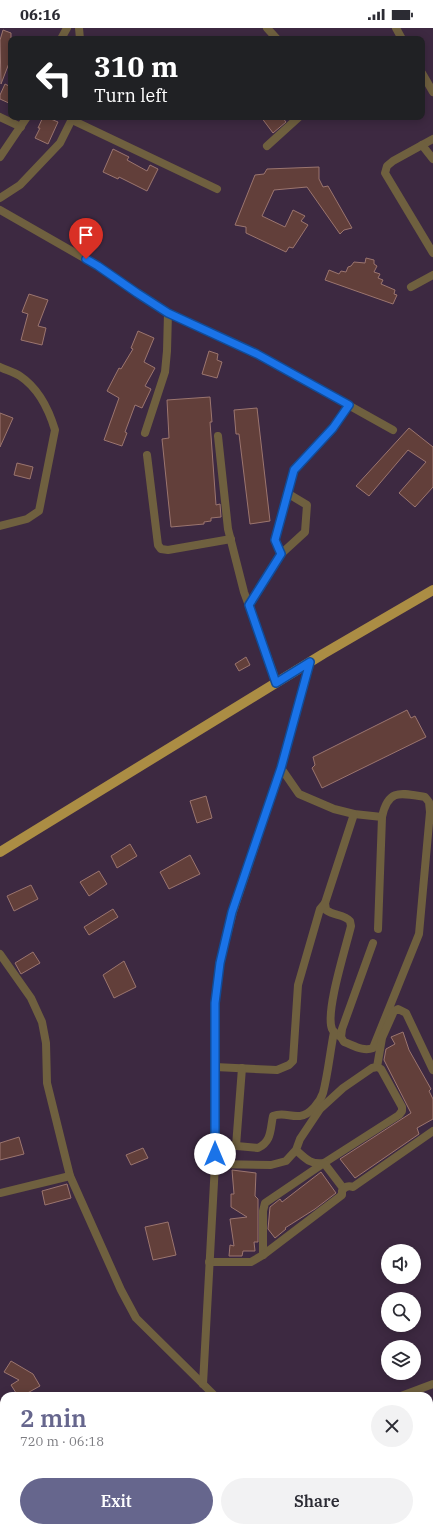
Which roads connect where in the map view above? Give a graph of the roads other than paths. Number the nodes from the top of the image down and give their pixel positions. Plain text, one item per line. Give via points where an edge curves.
1 (267, 28) edge
2 (274, 36) edge
3 (425, 78) edge
4 (433, 92) edge
5 (0, 118) edge
6 (25, 120) edge
7 (72, 120) edge
8 (77, 120) edge
9 (296, 120) edge
10 (20, 127) junction
11 (433, 139) edge
12 (422, 145) junction
13 (267, 146) dead end
14 (0, 157) edge
15 (433, 159) edge
16 (217, 189) dead end
17 (0, 198) edge
18 (0, 210) edge
19 (433, 253) edge
20 (433, 275) edge
21 (410, 287) dead end
22 (168, 313) junction
23 (0, 367) edge
24 (349, 405) junction
25 (393, 430) dead end
26 (145, 433) dead end
27 (218, 436) dead end
28 (147, 455) dead end
29 (287, 493) junction
30 (0, 526) edge
31 (231, 540) junction
32 (281, 554) junction
33 (433, 590) edge
34 (249, 605) junction
35 (310, 662) junction
36 (276, 683) junction
37 (281, 768) junction
38 (354, 814) junction
39 (382, 817) junction
40 (0, 852) edge
41 (326, 904) junction
42 (378, 929) dead end
43 (373, 942) dead end
44 (0, 954) edge
45 (334, 1032) junction
46 (341, 1037) junction
47 (215, 1067) junction
48 (377, 1067) junction
49 (242, 1068) junction
50 (433, 1070) edge
51 (433, 1131) edge
52 (215, 1144) junction
53 (236, 1146) junction
54 (296, 1150) junction
55 (324, 1163) junction
56 (214, 1164) junction
57 (70, 1176) junction
58 (344, 1188) junction
59 (0, 1194) edge
60 (263, 1255) junction
61 (209, 1262) junction
62 (203, 1384) junction
63 (433, 1384) edge
64 (211, 1392) edge
65 (412, 1392) edge

1 - 2 street
3 - 4 street
5 - 10 street
6 - 10 street
7 - 17 street via 60,143 20,185
8 - 16 street
9 - 13 street
10 - 14 street
11 - 12 street
12 - 15 street
12 - 19 street via 386,166 385,172
18 - 22 street via 98,266
20 - 21 street
22 - 24 street via 257,354
22 - 26 street via 165,372
23 - 30 street via 32,386 52,419 55,430 39,511 27,519
24 - 25 street
24 - 29 street via 333,428 294,470
27 - 31 street
28 - 31 street via 158,545 161,549
29 - 32 street via 275,540
29 - 32 street via 307,505 305,532
31 - 34 street
32 - 34 street
33 - 35 main road
34 - 36 street
35 - 36 main road
35 - 37 street
36 - 40 main road
37 - 38 street via 299,794 334,809
37 - 47 street via 232,912 220,963 215,1003
38 - 39 street
38 - 41 street
39 - 42 street
39 - 46 street via 387,800 391,796 401,793 425,797 429,802 419,934 373,1048 362,1049 344,1042
41 - 45 street via 326,910 346,917 351,926 332,1002 331,1028
41 - 49 street via 320,909 298,985 292,1061 277,1070
43 - 46 street
44 - 57 street via 31,998 42,1022 46,1043 47,1083
45 - 46 street
45 - 53 street via 322,1094 316,1105 309,1113 300,1116 273,1116 268,1140 264,1145 258,1148
47 - 49 street
47 - 52 street
48 - 50 street via 382,1038 394,1011 398,1009 406,1013
48 - 54 street via 342,1088 320,1109 300,1139
48 - 55 street via 381,1069 402,1111
49 - 53 street
51 - 58 street via 353,1187
52 - 53 street
52 - 56 street
54 - 55 street via 310,1162
54 - 56 street via 286,1161 271,1165
55 - 58 street
55 - 60 street via 265,1203
56 - 61 street
57 - 59 street
57 - 62 street via 136,1318
58 - 60 street via 342,1195
60 - 61 street via 251,1262
61 - 62 street
62 - 64 street
63 - 65 street

